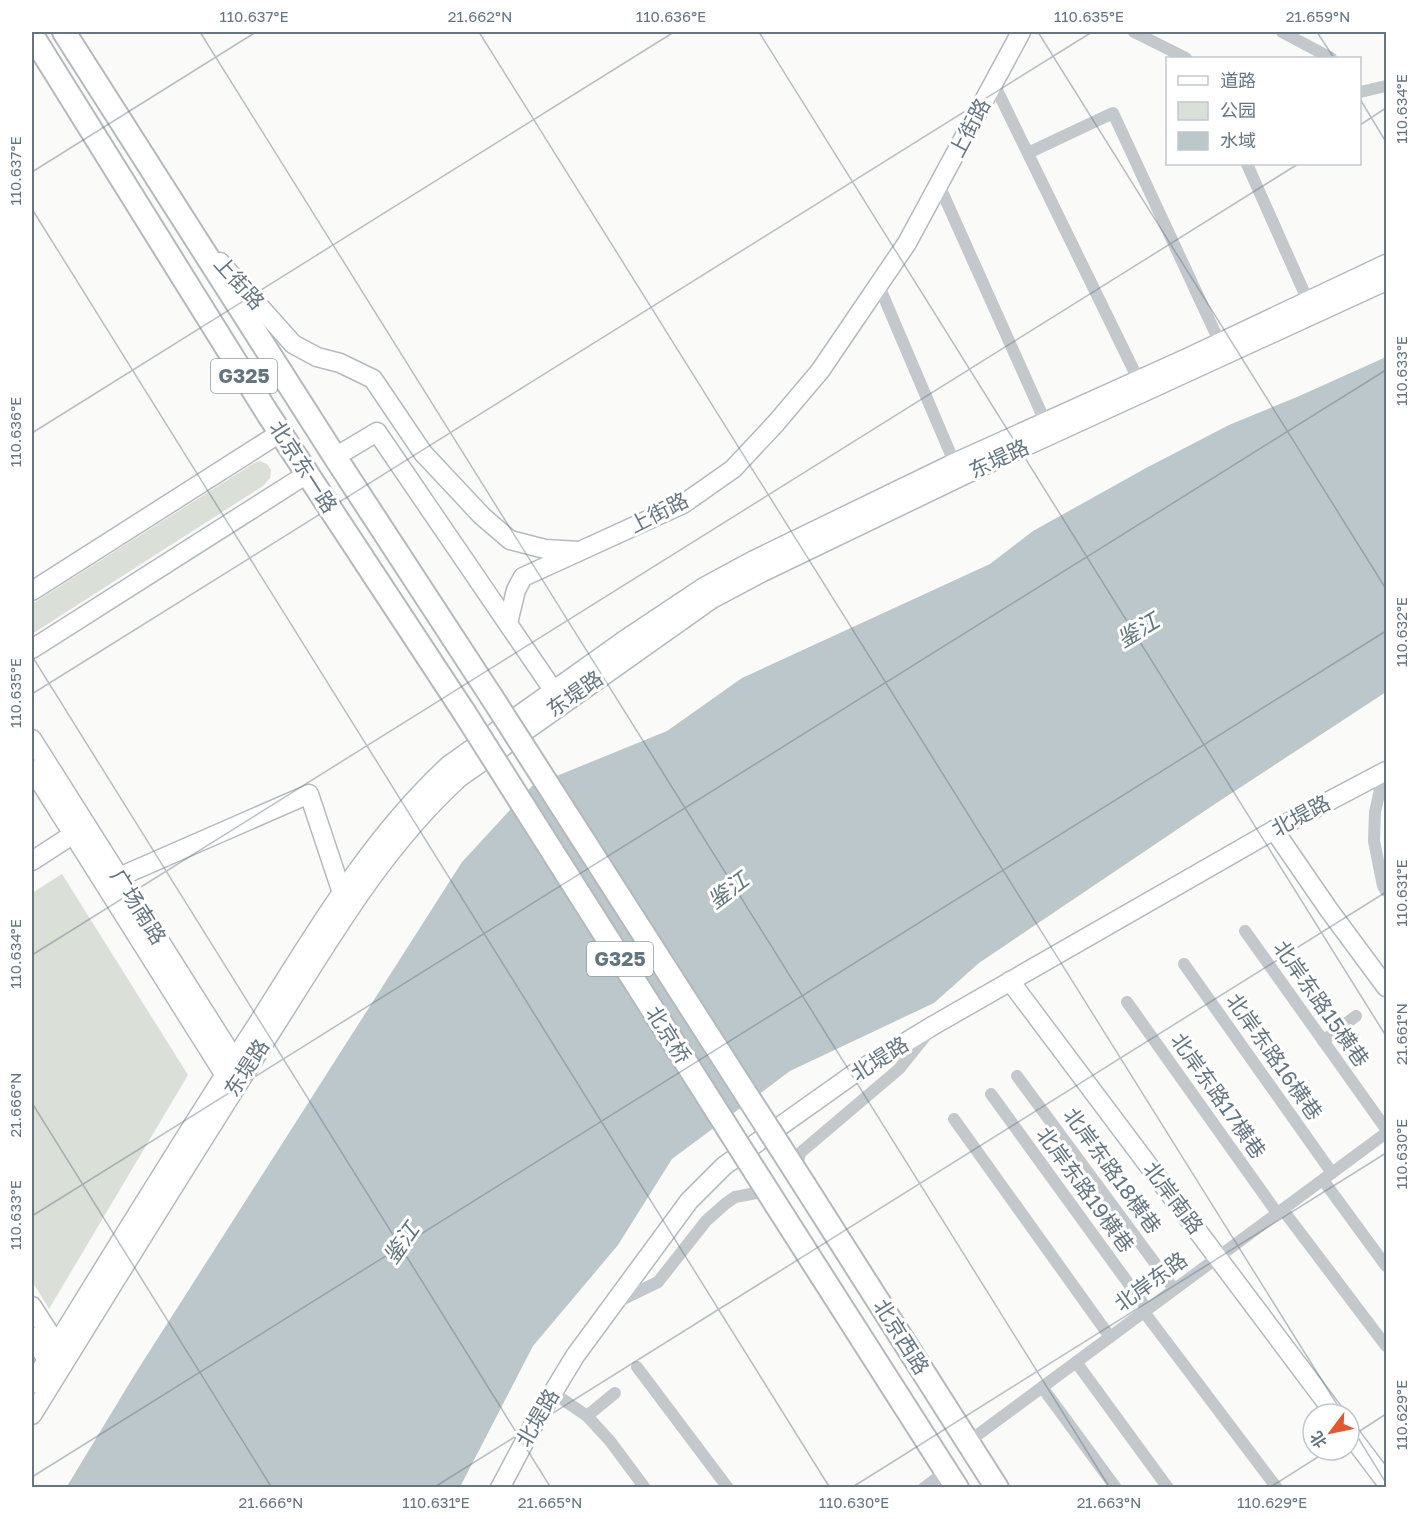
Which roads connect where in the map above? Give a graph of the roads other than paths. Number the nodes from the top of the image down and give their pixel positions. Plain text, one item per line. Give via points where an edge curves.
1 (64, 32) edge
2 (1021, 32) edge
3 (1134, 32) edge
4 (1282, 32) edge
5 (32, 35) edge
6 (1184, 57) edge
7 (1330, 57) edge
8 (994, 84) junction
9 (1386, 86) edge
10 (1362, 91) edge
11 (1028, 153) junction
12 (1247, 165) edge
13 (939, 185) junction
14 (190, 230) junction
15 (1386, 264) edge
16 (1386, 281) edge
17 (879, 286) junction
18 (1308, 301) junction
19 (1220, 343) junction
20 (1138, 379) junction
21 (1048, 428) junction
22 (280, 433) junction
23 (335, 457) junction
24 (958, 470) junction
25 (307, 474) junction
26 (580, 551) junction
27 (32, 591) edge
28 (508, 623) junction
29 (32, 649) edge
30 (491, 696) joint
31 (558, 697) junction
32 (464, 712) joint
33 (32, 739) edge
34 (32, 769) edge
35 (1385, 771) edge
36 (80, 830) junction
37 (1274, 830) junction
38 (32, 861) edge
39 (119, 877) junction
40 (1386, 891) edge
41 (342, 893) junction
42 (1245, 931) dead end
43 (1184, 964) dead end
44 (1010, 981) junction
45 (1386, 987) edge
46 (1127, 1002) dead end
47 (1356, 1016) dead end
48 (934, 1025) junction
49 (1323, 1041) junction
50 (234, 1074) junction
51 (1017, 1076) dead end
52 (991, 1094) dead end
53 (954, 1119) dead end
54 (1386, 1131) edge
55 (1328, 1177) junction
56 (800, 1179) junction
57 (772, 1199) junction
58 (1280, 1211) junction
59 (1218, 1258) junction
60 (1386, 1266) edge
61 (1174, 1290) junction
62 (614, 1303) junction
63 (32, 1306) edge
64 (1146, 1311) junction
65 (32, 1336) edge
66 (1110, 1337) junction
67 (1386, 1346) edge
68 (61, 1352) junction
69 (1076, 1362) junction
70 (51, 1367) junction
71 (637, 1367) dead end
72 (32, 1384) edge
73 (1042, 1387) junction
74 (552, 1392) junction
75 (615, 1393) dead end
76 (1326, 1402) edge
77 (32, 1415) edge
78 (587, 1416) junction
79 (968, 1442) junction
80 (1361, 1450) edge
81 (952, 1479) edge
82 (1381, 1479) edge
83 (500, 1488) edge
84 (645, 1488) edge
85 (728, 1488) edge
86 (924, 1488) edge
87 (997, 1488) edge
88 (1116, 1488) edge
89 (1168, 1488) edge
90 (1277, 1488) edge

1 - 14 highway, 北京东一路 / G325
2 - 8 main road, 上街路
3 - 6 street
4 - 7 street
5 - 22 highway, 北京东一路 / G325
8 - 11 street
8 - 13 main road, 上街路
9 - 10 street
11 - 19 street via 1113,113
11 - 20 street
12 - 18 street
13 - 17 main road, 上街路
13 - 21 street
14 - 23 highway, 北京东一路 / G325
14 - 26 main road, 上街路 via 293,344 373,379 423,453 510,540 545,549
15 - 18 main road, 东堤路
16 - 21 main road, 东堤路
17 - 24 street
17 - 26 main road, 上街路 via 820,371 732,469 683,504
18 - 19 main road, 东堤路
19 - 20 main road, 东堤路
20 - 21 main road, 东堤路
21 - 24 main road, 东堤路
22 - 25 highway, 北京东一路 / G325
22 - 27 main road
23 - 28 main road via 377,432
23 - 30 highway, 北京东一路 / G325
24 - 31 main road, 东堤路 via 704,586
25 - 29 main road
25 - 32 highway, 北京东一路 / G325
26 - 28 main road via 523,577
28 - 31 main road
30 - 56 highway, 北京桥 / G325, bridge
31 - 41 main road, 东堤路 via 467,751 425,787 393,822
31 - 50 main road, 东堤路 via 459,778 405,832
32 - 57 highway, 北京桥 / G325, bridge
33 - 36 main road, 广场南路
34 - 36 main road, 广场南路
35 - 37 main road, 北堤路
35 - 40 street via 1375,813 1374,841
36 - 38 main road
36 - 39 main road, 广场南路
36 - 50 main road, 广场南路
37 - 44 main road, 北堤路
37 - 45 main road
39 - 41 main road via 309,794
39 - 50 main road, 广场南路
41 - 50 main road, 东堤路
42 - 49 street, 北岸东路15横巷
43 - 55 street, 北岸东路16横巷
44 - 48 main road, 北堤路
44 - 59 main road, 北岸南路
46 - 58 street, 北岸东路17横巷
47 - 49 street
48 - 56 street via 899,1069 800,1154
48 - 62 main road, 北堤路 via 855,1073 724,1166 689,1201
49 - 54 street, 北岸东路15横巷
50 - 68 main road, 东堤路
51 - 61 street, 北岸东路18横巷
52 - 64 street, 北岸东路19横巷
53 - 66 street
54 - 55 street, 北岸东路
55 - 58 street, 北岸东路
55 - 60 street, 北岸东路16横巷
56 - 79 highway, 北京西路 / G325
57 - 62 street via 735,1197 706,1221 658,1282
57 - 81 highway, 北京西路 / G325
58 - 59 street, 北岸东路
58 - 67 street, 北岸东路17横巷
59 - 61 street, 北岸东路
59 - 76 main road, 北岸南路
61 - 64 street, 北岸东路
62 - 74 main road, 北堤路
63 - 68 main road
64 - 66 street, 北岸东路
64 - 90 street, 北岸东路19横巷
65 - 70 main road
66 - 69 street, 北岸东路
68 - 70 main road, 东堤路
69 - 73 street, 北岸东路
69 - 89 street
70 - 72 main road, 东堤路
70 - 77 main road, 东堤路
71 - 85 street
73 - 79 street, 北岸东路
73 - 88 street
74 - 78 street
74 - 83 main road, 北堤路
75 - 78 street
78 - 84 street
79 - 87 highway, 北京西路 / G325
80 - 82 main road
81 - 86 street

